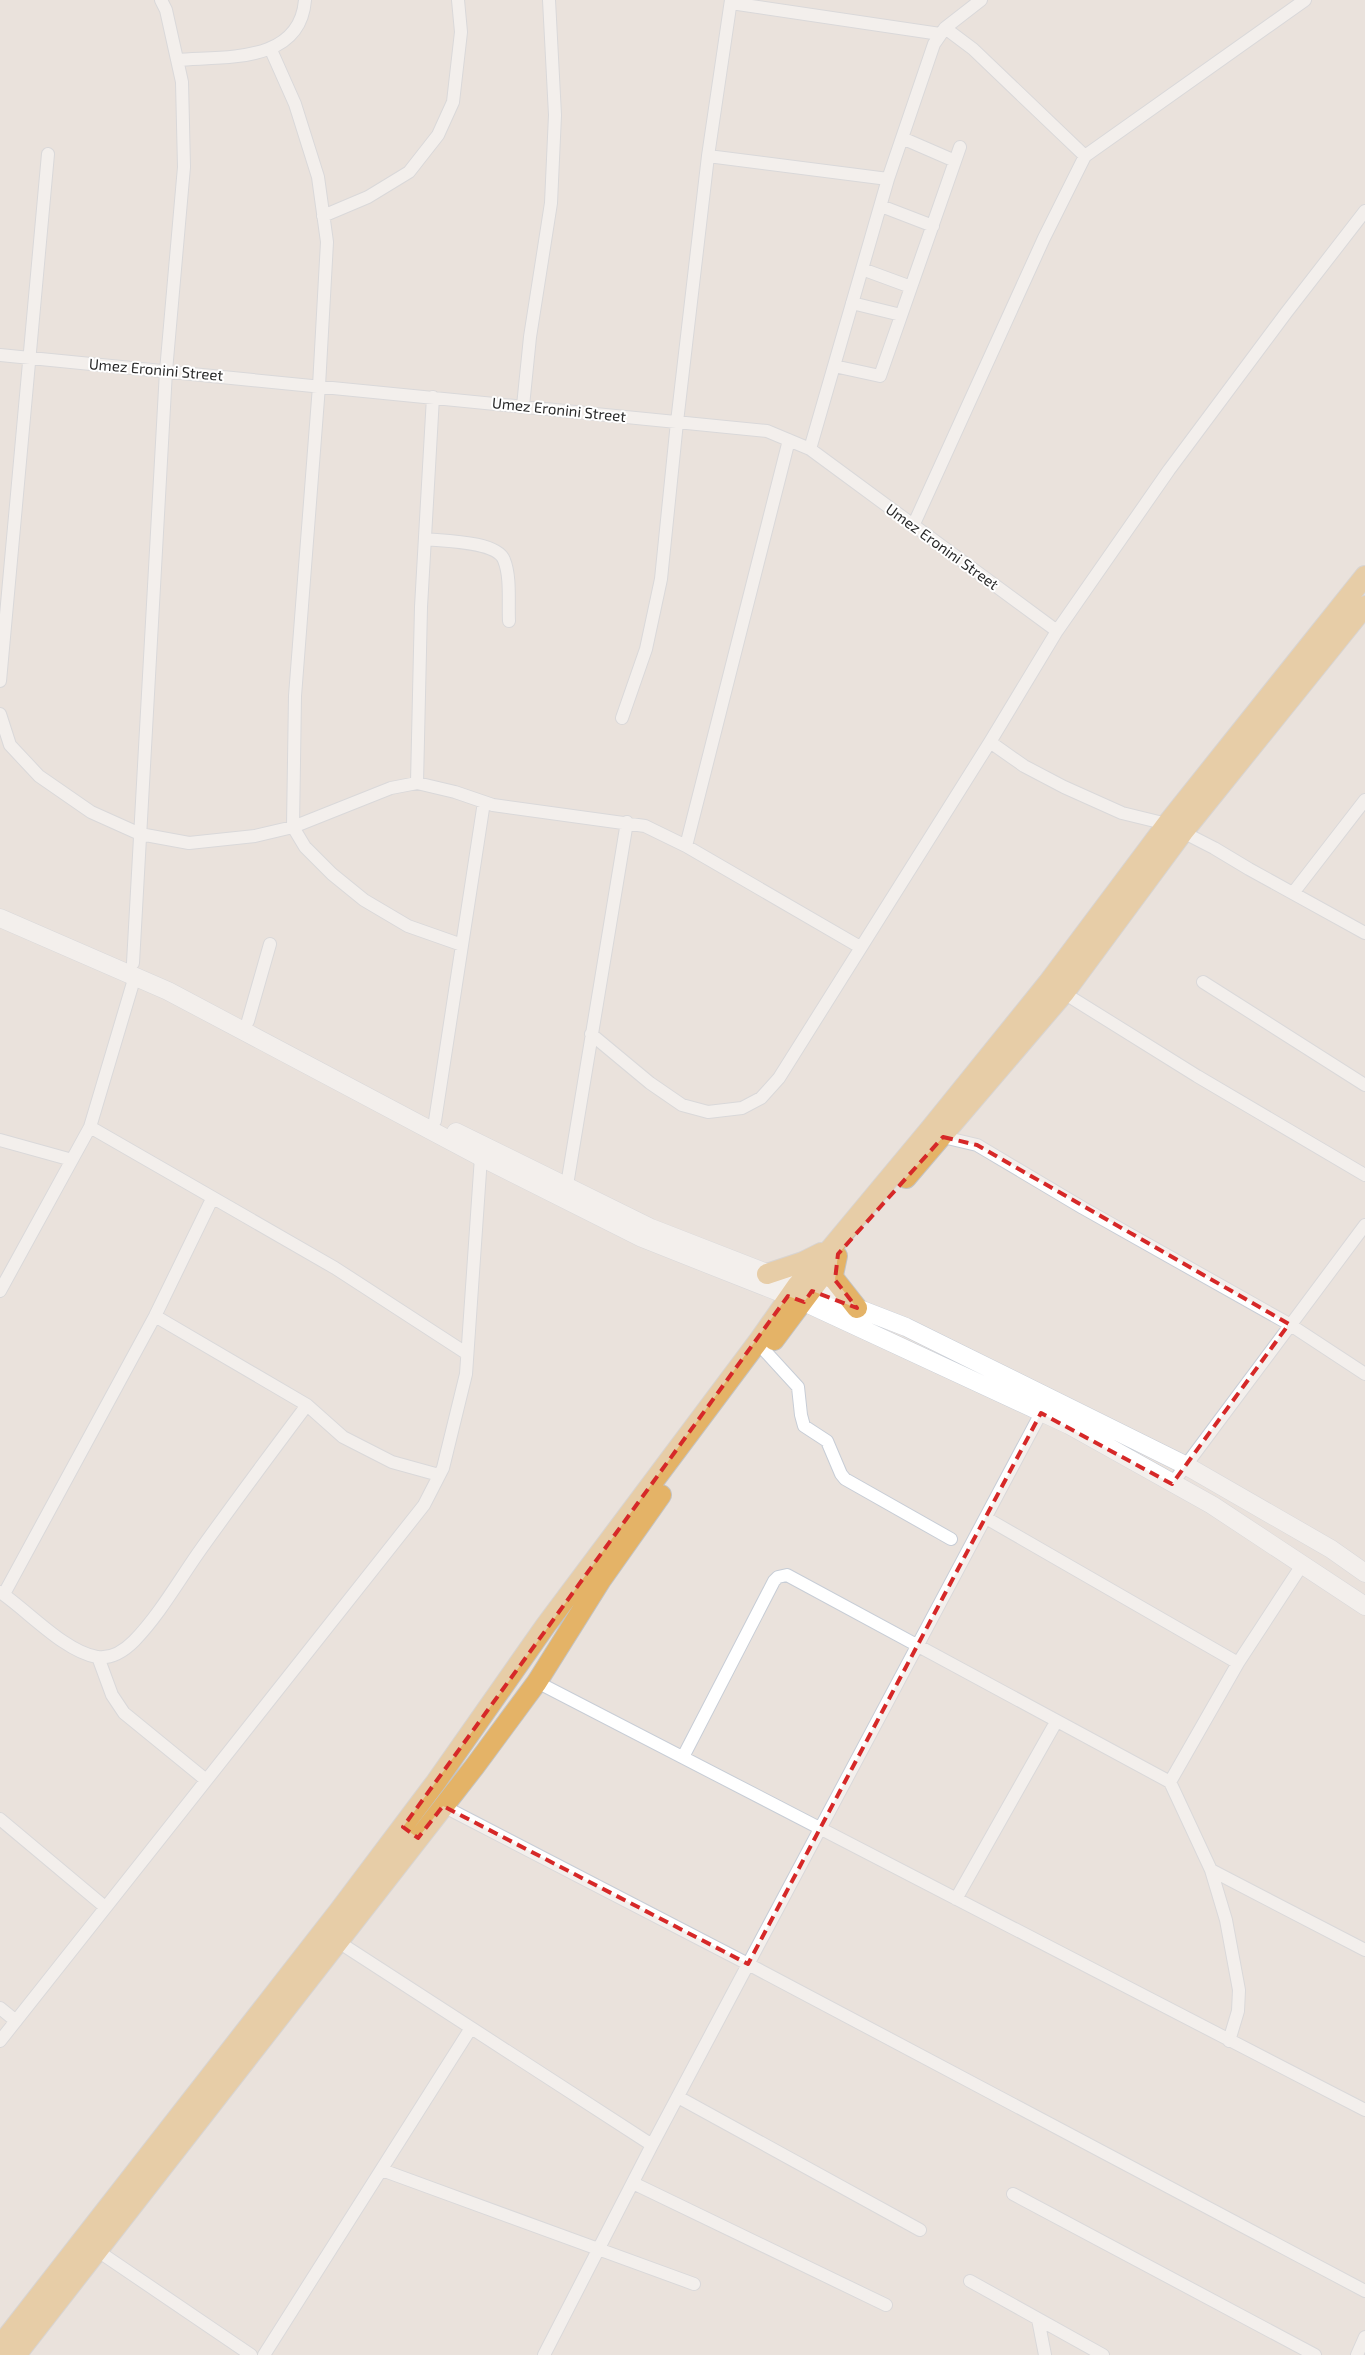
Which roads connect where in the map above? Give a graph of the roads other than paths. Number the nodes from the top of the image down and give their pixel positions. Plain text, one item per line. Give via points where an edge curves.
1 (161, 0) edge
2 (305, 0) edge
3 (458, 0) edge
4 (549, 0) edge
5 (981, 0) edge
6 (1305, 0) edge
7 (731, 2) edge
8 (943, 31) junction
9 (271, 50) junction
10 (177, 60) junction
11 (902, 138) junction
12 (960, 147) dead end
13 (48, 154) dead end
14 (708, 156) junction
15 (1085, 156) junction
16 (955, 161) junction
17 (888, 179) junction
18 (880, 206) junction
19 (1365, 211) edge
20 (323, 216) junction
21 (933, 226) junction
22 (862, 269) junction
23 (911, 287) junction
24 (852, 303) junction
25 (901, 315) junction
26 (0, 355) edge
27 (30, 358) junction
28 (834, 366) junction
29 (166, 371) junction
30 (319, 386) junction
31 (433, 397) junction
32 (523, 406) junction
33 (677, 422) junction
34 (789, 440) junction
35 (810, 449) junction
36 (914, 526) junction
37 (425, 539) junction
38 (1365, 576) edge
39 (1365, 606) edge
40 (509, 622) dead end
41 (1057, 632) junction
42 (0, 681) edge
43 (0, 714) edge
44 (622, 718) dead end
45 (990, 742) junction
46 (417, 783) junction
47 (1365, 800) edge
48 (484, 802) junction
49 (627, 822) junction
50 (294, 827) junction
51 (1175, 828) junction
52 (140, 834) junction
53 (686, 846) junction
54 (1293, 894) junction
55 (0, 905) edge
56 (0, 918) edge
57 (1365, 933) edge
58 (270, 944) dead end
59 (462, 945) junction
60 (860, 947) junction
61 (134, 970) junction
62 (1202, 982) dead end
63 (1056, 988) junction
64 (248, 1021) junction
65 (590, 1034) junction
66 (1365, 1085) edge
67 (435, 1121) junction
68 (90, 1127) junction
69 (943, 1137) junction
70 (0, 1140) edge
71 (481, 1158) junction
72 (72, 1160) junction
73 (1365, 1175) edge
74 (566, 1186) junction
75 (212, 1199) junction
76 (1365, 1225) edge
77 (835, 1251) junction
78 (767, 1274) junction
79 (0, 1290) edge
80 (800, 1294) junction
81 (857, 1308) junction
82 (156, 1316) junction
83 (1289, 1324) junction
84 (765, 1351) junction
85 (466, 1353) junction
86 (1365, 1374) edge
87 (306, 1405) junction
88 (1040, 1413) junction
89 (1184, 1465) junction
90 (439, 1475) junction
91 (1172, 1484) junction
92 (986, 1518) junction
93 (951, 1539) dead end
94 (1302, 1565) junction
95 (1365, 1573) edge
96 (2, 1593) edge
97 (1365, 1606) edge
98 (918, 1645) junction
99 (98, 1657) junction
100 (1238, 1663) junction
101 (537, 1682) junction
102 (1056, 1722) junction
103 (683, 1757) junction
104 (206, 1780) junction
105 (1170, 1782) junction
106 (443, 1806) junction
107 (0, 1819) edge
108 (820, 1828) junction
109 (410, 1832) junction
110 (1211, 1870) junction
111 (956, 1899) junction
112 (105, 1907) junction
113 (337, 1941) junction
114 (1365, 1950) edge
115 (748, 1964) junction
116 (0, 2008) edge
117 (16, 2021) junction
118 (472, 2028) junction
119 (0, 2041) edge
120 (1229, 2041) junction
121 (678, 2097) junction
122 (1365, 2110) edge
123 (652, 2145) junction
124 (382, 2170) junction
125 (633, 2183) junction
126 (1012, 2194) dead end
127 (920, 2230) dead end
128 (90, 2245) junction
129 (598, 2249) junction
130 (970, 2281) dead end
131 (694, 2284) dead end
132 (1365, 2291) edge
133 (886, 2305) dead end
134 (1038, 2319) junction
135 (1365, 2337) edge
136 (0, 2346) edge
137 (16, 2355) edge
138 (251, 2355) edge
139 (264, 2355) edge
140 (544, 2355) edge
141 (1045, 2355) edge
142 (1104, 2355) edge
143 (1315, 2355) edge
144 (1357, 2355) edge

1 - 10 street
2 - 9 street via 304,16 290,36
3 - 20 street via 461,32 453,102 438,134 409,172 368,198
4 - 32 street via 556,115 551,203
5 - 8 street
6 - 15 street
7 - 8 street
7 - 14 street
8 - 11 street via 934,44
8 - 15 street via 973,49
9 - 10 street
9 - 20 street via 298,113 318,176
10 - 29 street via 182,82 184,167
11 - 16 street
11 - 17 street
12 - 16 street
13 - 27 street
14 - 17 street
14 - 33 street
15 - 36 street via 1044,238
16 - 21 street
17 - 18 street
18 - 21 street
18 - 22 street
19 - 41 street via 1168,470
20 - 30 street via 327,242
21 - 23 street
22 - 23 street
22 - 24 street
23 - 25 street
24 - 25 street
24 - 28 street
25 - 28 street via 880,376
26 - 27 street, Umez Eronini Street
27 - 29 street, Umez Eronini Street
27 - 42 street
28 - 35 street
29 - 30 street, Umez Eronini Street
29 - 52 street
30 - 31 street, Umez Eronini Street
30 - 50 street via 295,696
31 - 32 street, Umez Eronini Street
31 - 37 street
32 - 33 street, Umez Eronini Street
33 - 34 street, Umez Eronini Street via 767,431
33 - 44 street via 661,579 646,649
34 - 35 street, Umez Eronini Street
34 - 53 street
35 - 36 street, Umez Eronini Street
36 - 41 street, Umez Eronini Street
37 - 40 street via 497,550 504,558 507,574
37 - 46 street
38 - 51 main road
39 - 51 main road
41 - 45 street
43 - 52 street via 10,744 39,776 91,812
45 - 51 street via 1024,766 1064,787 1122,813
45 - 60 street
46 - 48 street
46 - 50 street via 391,788
47 - 54 street
48 - 49 street via 541,813
48 - 59 street
49 - 53 street via 645,826
49 - 65 street
50 - 52 street via 255,836 189,843
50 - 59 street via 305,847 364,900 408,926
51 - 54 street
51 - 63 main road
52 - 61 street
53 - 60 street
54 - 57 street
55 - 61 main road
56 - 61 main road
58 - 64 street
59 - 67 street
60 - 65 street via 778,1078 761,1098 742,1108 708,1112 682,1105
61 - 64 main road
61 - 68 street
61 - 71 main road
62 - 66 street
63 - 69 main road
63 - 73 street via 1196,1076
63 - 77 main road
64 - 67 main road
65 - 74 street
67 - 74 main road
68 - 72 street
68 - 75 street
69 - 77 main road
69 - 83 street via 977,1145
70 - 72 street
71 - 80 main road via 642,1238
71 - 85 street
72 - 79 street
74 - 78 main road via 651,1228
75 - 82 street
75 - 85 street via 335,1268
76 - 83 street
77 - 78 main road
77 - 80 main road
77 - 81 main road via 833,1275
78 - 80 main road
80 - 81 main road
80 - 84 main road
80 - 88 main road
80 - 109 main road via 760,1339 546,1625
81 - 89 main road via 906,1328
82 - 87 street
82 - 96 street
83 - 86 street
83 - 89 street
84 - 93 street via 798,1388 804,1426 827,1441 841,1474
84 - 101 main road via 630,1537
85 - 90 street via 466,1374
87 - 90 street via 343,1437 392,1462
87 - 99 street via 133,1642 113,1656
88 - 91 main road via 1069,1425
88 - 92 street
89 - 91 street
89 - 95 main road via 1331,1549
90 - 104 street via 424,1504
91 - 94 main road via 1212,1505
92 - 98 street
92 - 100 street
94 - 97 main road
94 - 100 street
96 - 99 street via 83,1653
98 - 102 street
98 - 103 street via 787,1575 778,1577
98 - 108 street
99 - 104 street via 112,1696 124,1713
100 - 105 street
101 - 103 street
101 - 106 main road
102 - 105 street
102 - 111 street
103 - 108 street
104 - 112 street
105 - 110 street
106 - 109 main road
106 - 115 street
107 - 112 street
108 - 111 street
108 - 115 street
109 - 113 main road
109 - 128 main road via 339,1911
110 - 114 street
110 - 120 street via 1226,1920 1239,1990 1238,2011
111 - 120 street
112 - 117 street
113 - 118 street
113 - 128 main road
115 - 121 street
115 - 132 street
116 - 117 street
117 - 119 street
118 - 123 street
118 - 124 street
120 - 122 street
121 - 123 street
121 - 127 street
123 - 125 street
124 - 129 street
124 - 139 street
125 - 129 street
125 - 133 street
126 - 143 street
128 - 136 main road
128 - 137 main road
128 - 138 street
129 - 131 street
129 - 140 street
130 - 134 street
134 - 141 street
134 - 142 street
135 - 144 street

